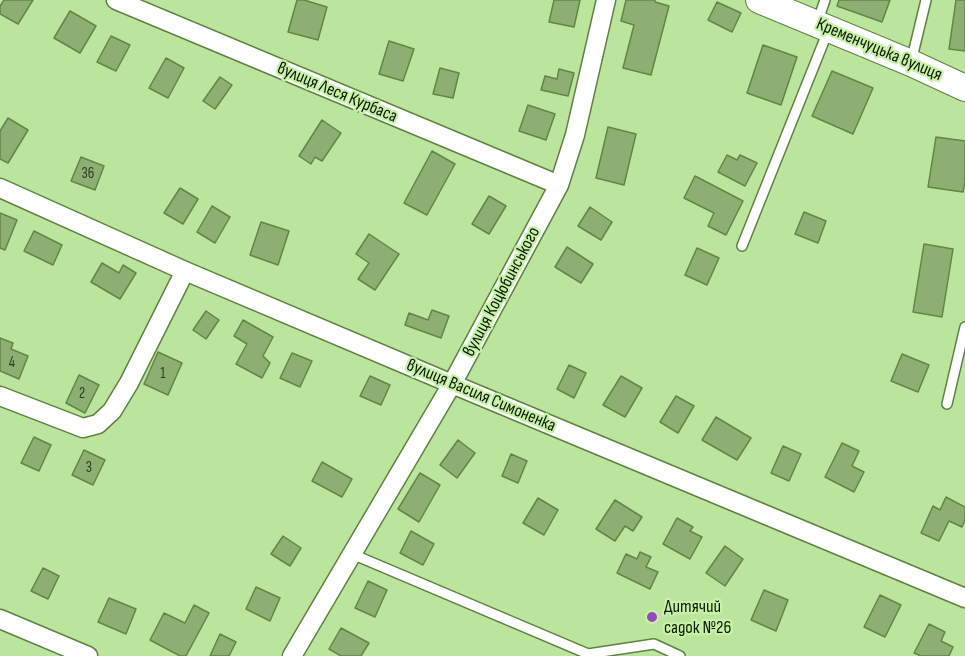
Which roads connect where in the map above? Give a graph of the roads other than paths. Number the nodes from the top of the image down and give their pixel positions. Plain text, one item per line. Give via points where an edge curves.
1 (116, 0) edge
2 (606, 0) edge
3 (759, 0) edge
4 (825, 0) edge
5 (926, 0) edge
6 (823, 27) junction
7 (911, 63) junction
8 (965, 88) edge
9 (559, 185) junction
10 (0, 188) edge
11 (742, 246) dead end
12 (185, 270) junction
13 (965, 327) edge
14 (452, 384) junction
15 (0, 396) edge
16 (947, 404) dead end
17 (352, 554) junction
18 (965, 598) edge
19 (0, 619) edge
20 (88, 656) edge
21 (292, 656) edge
22 (680, 656) edge

1 - 9 street, вулиця Леся Курбаса
2 - 9 street, вулиця Коцюбинського via 575,135
3 - 6 street, Кременчуцька вулиця
4 - 6 lane
5 - 7 lane
6 - 7 street, Кременчуцька вулиця
6 - 11 lane
7 - 8 street, Кременчуцька вулиця
9 - 14 street, вулиця Коцюбинського
10 - 12 street, вулиця Василя Симоненка
12 - 14 street, вулиця Василя Симоненка
12 - 15 street via 129,383 112,411 98,424 83,428
13 - 16 lane
14 - 17 street, вулиця Коцюбинського
14 - 18 street, вулиця Василя Симоненка
17 - 21 street, вулиця Коцюбинського
17 - 22 lane via 588,654 654,644
19 - 20 street

